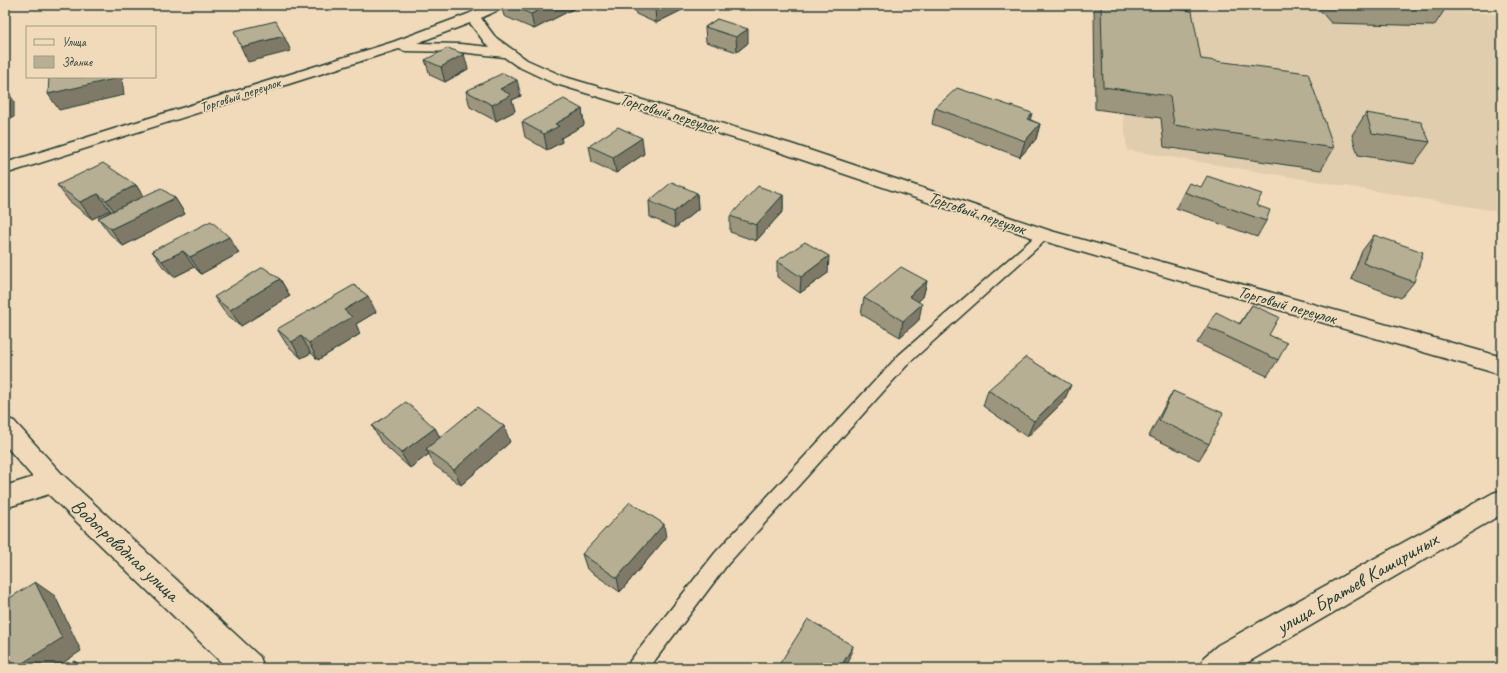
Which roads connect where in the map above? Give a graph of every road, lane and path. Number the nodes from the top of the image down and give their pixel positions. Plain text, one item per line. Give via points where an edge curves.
1 (498, 5) edge
2 (473, 17) junction
3 (392, 47) junction
4 (507, 53) junction
5 (5, 170) edge
6 (1044, 235) junction
7 (1502, 366) edge
8 (5, 428) edge
9 (53, 482) junction
10 (5, 497) edge
11 (1502, 501) edge
12 (249, 668) edge
13 (637, 668) edge
14 (1214, 668) edge

1 - 2 street, Торговый переулок
2 - 3 street, Торговый переулок
2 - 4 street, Торговый переулок via 490,40
3 - 4 street via 460,48
3 - 5 street, Торговый переулок
4 - 6 street, Торговый переулок via 559,80 784,148
6 - 7 street, Торговый переулок
6 - 13 lane via 904,359 721,559
8 - 9 street, Водопроводная улица
9 - 10 street
9 - 12 street, Водопроводная улица
11 - 14 street, улица Братьев Кашириных via 1229,656

